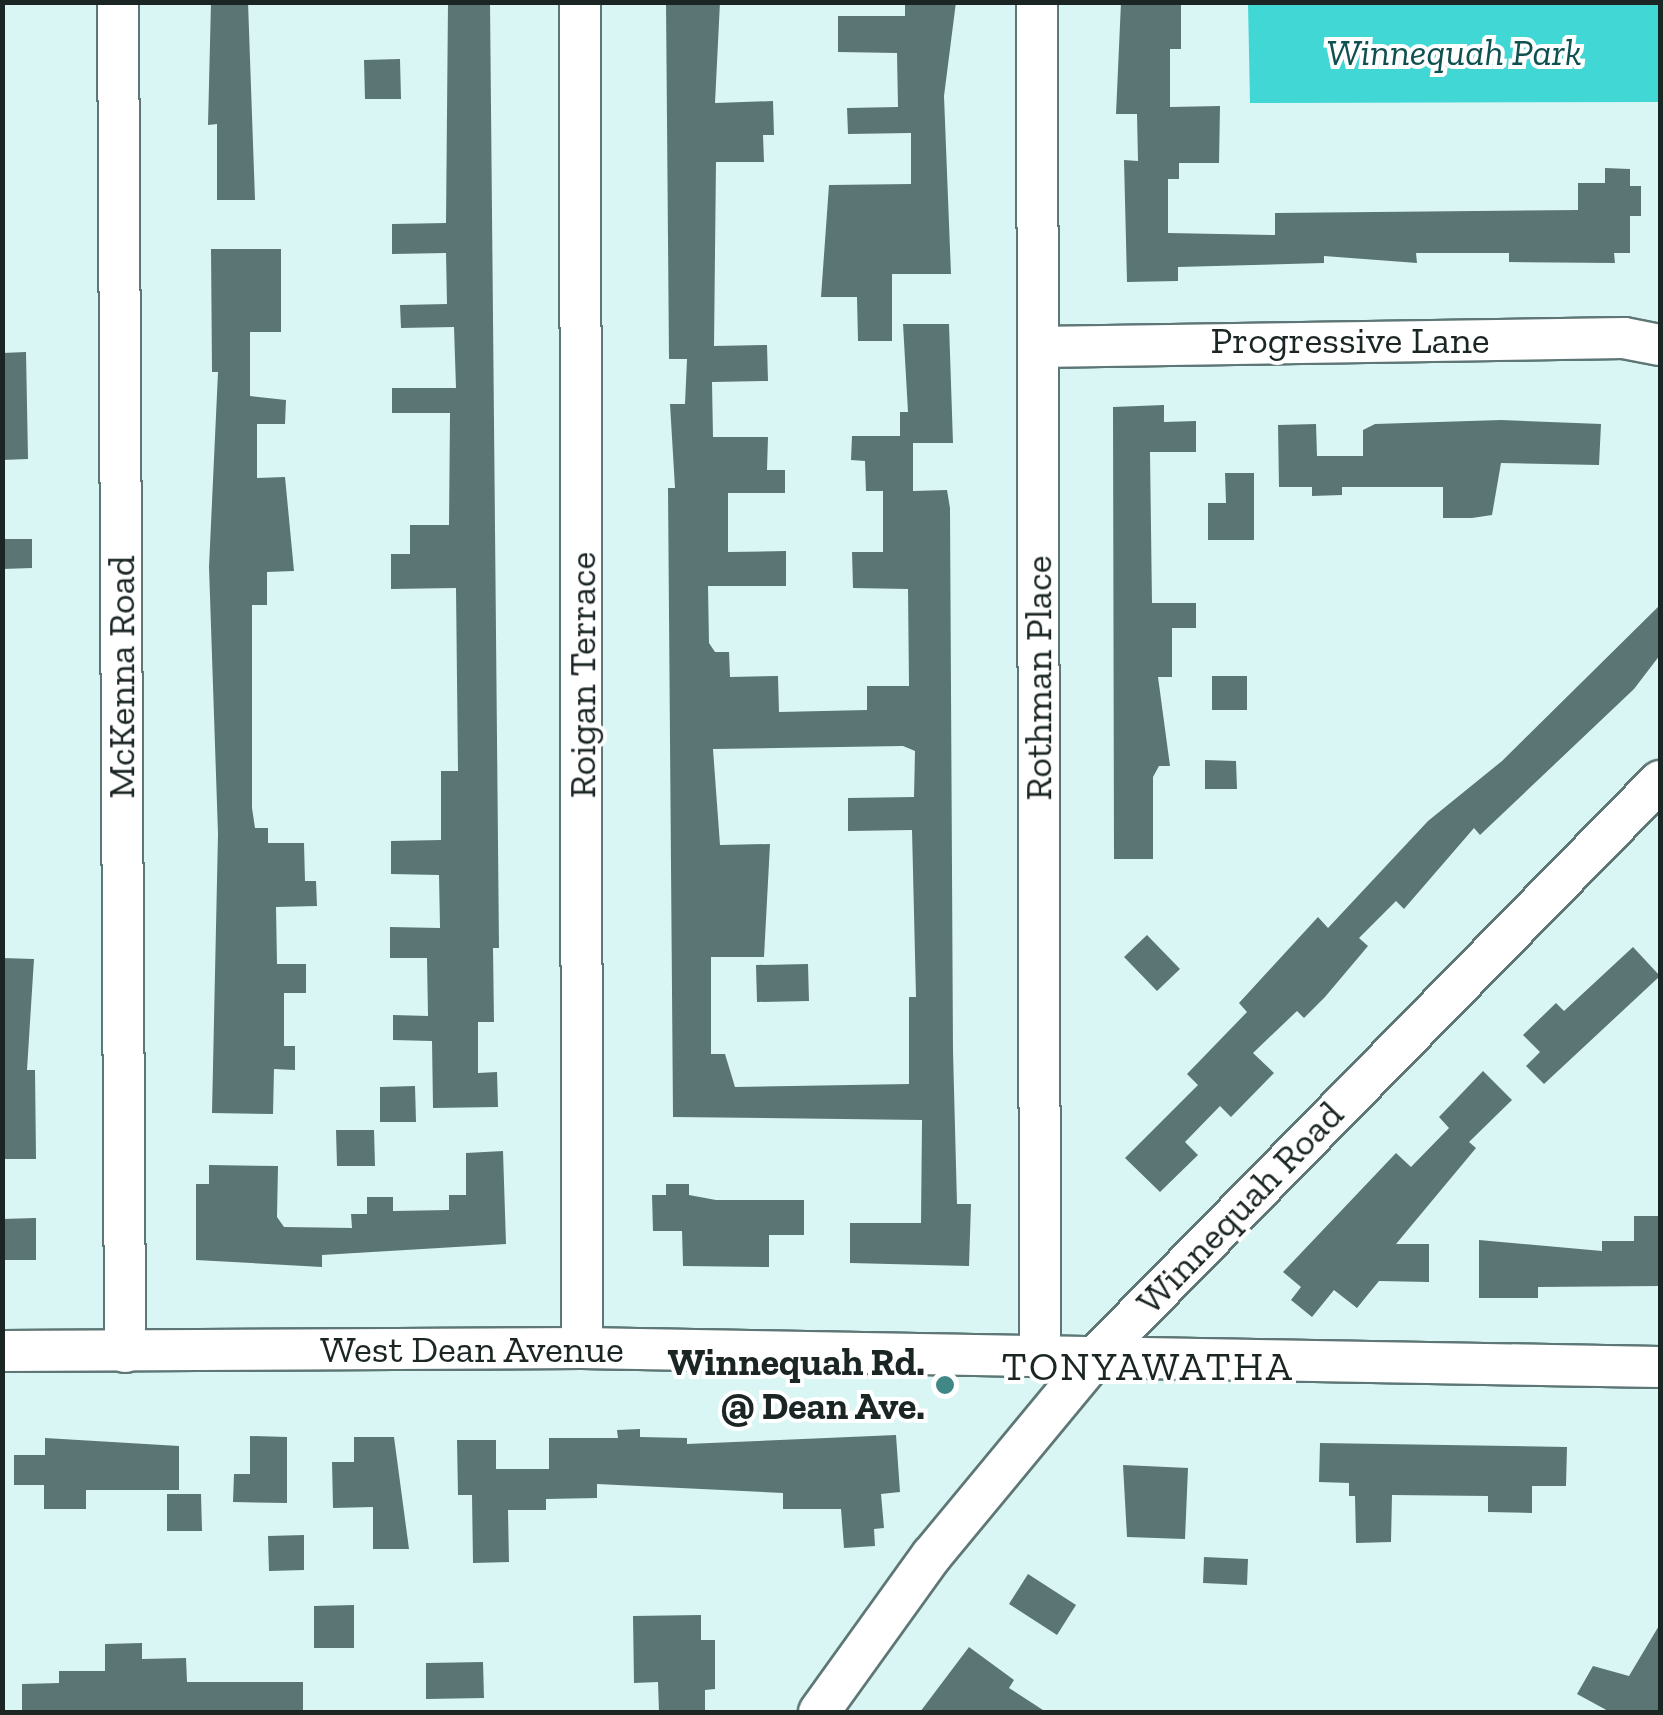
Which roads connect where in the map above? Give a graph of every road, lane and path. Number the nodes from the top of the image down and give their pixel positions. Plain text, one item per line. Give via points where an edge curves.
1 (118, 2) edge
2 (580, 2) edge
3 (1037, 2) edge
4 (1660, 345) edge
5 (1039, 347) junction
6 (1660, 781) edge
7 (582, 1348) junction
8 (2, 1350) edge
9 (124, 1352) junction
10 (1040, 1352) junction
11 (1099, 1353) junction
12 (1660, 1367) edge
13 (819, 1712) edge

1 - 9 street, McKenna Road
2 - 7 street, Roigan Terrace
3 - 5 street, Rothman Place
4 - 5 street, Progressive Lane via 1624,338
5 - 10 street, Rothman Place
6 - 11 street, Winnequah Road
7 - 9 street, West Dean Avenue
7 - 10 street, West Dean Avenue
8 - 9 street, West Dean Avenue
10 - 11 street, West Dean Avenue
11 - 12 street, West Dean Avenue via 1228,1363
11 - 13 street, Winnequah Road via 932,1555

